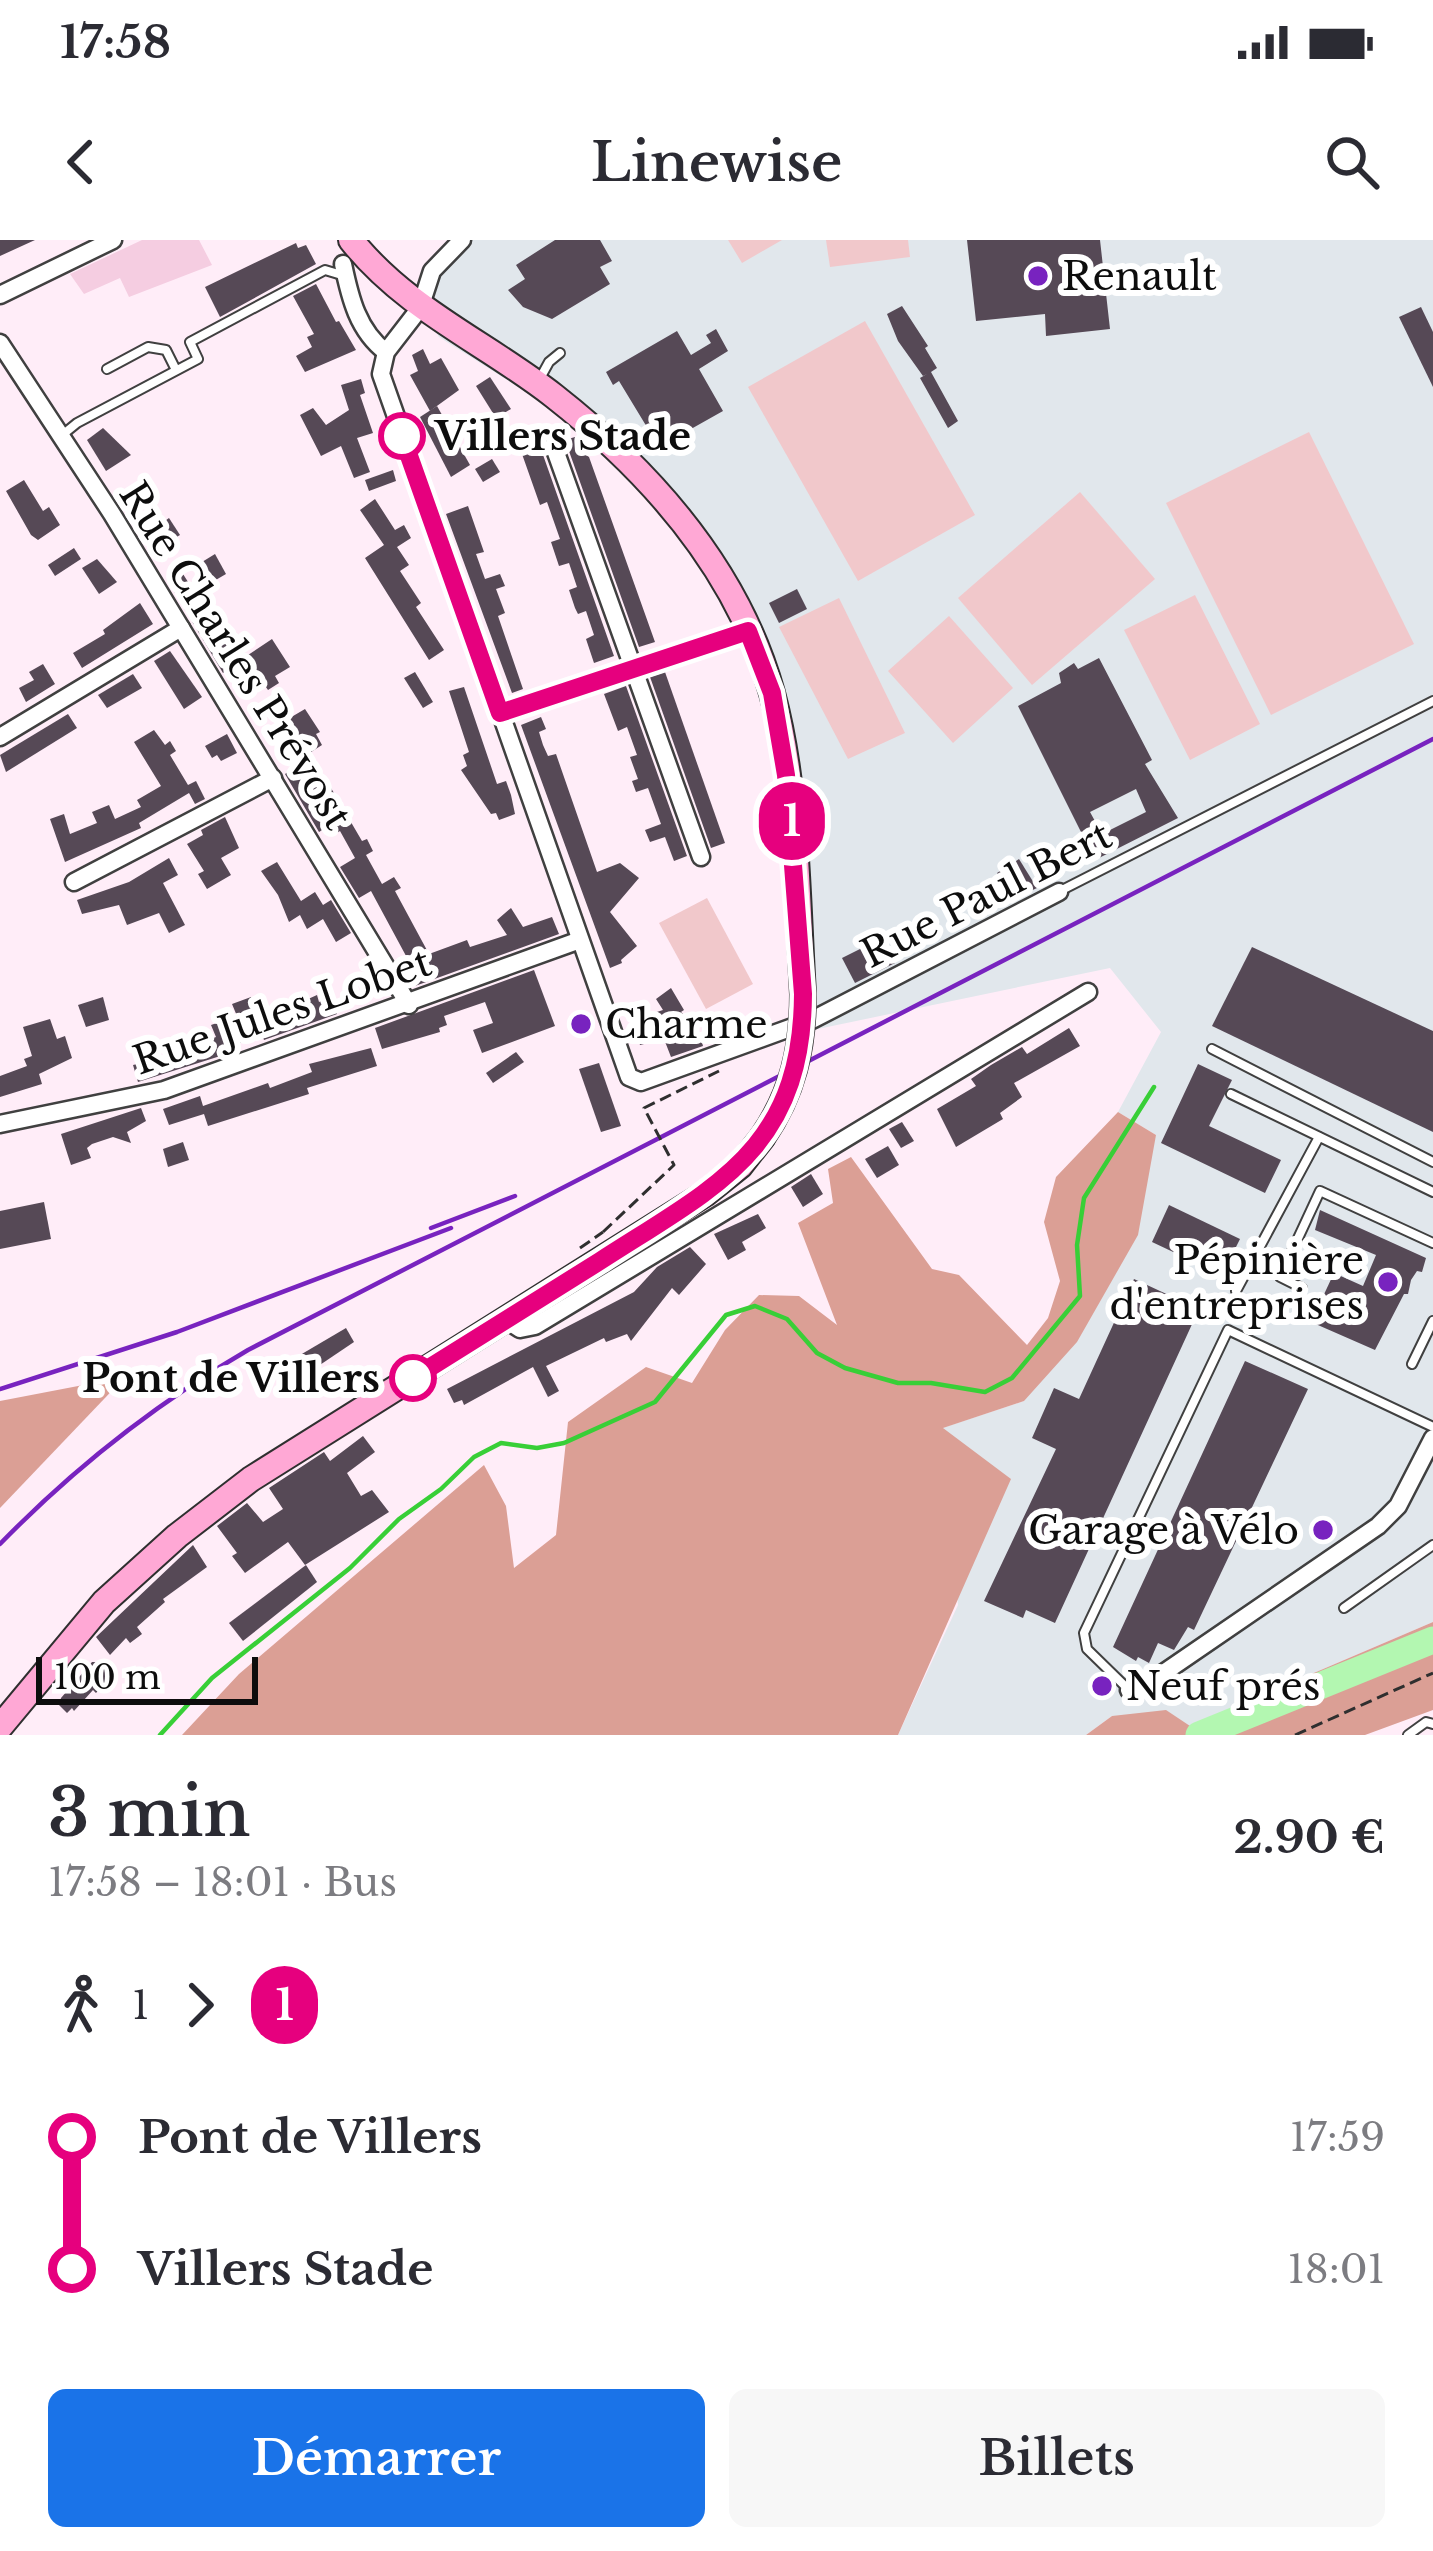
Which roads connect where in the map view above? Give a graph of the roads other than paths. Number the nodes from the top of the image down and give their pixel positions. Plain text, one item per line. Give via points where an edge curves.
1 (113, 240) edge
2 (462, 240) edge
3 (347, 261) edge
4 (0, 295) edge
5 (420, 308) junction
6 (0, 343) edge
7 (386, 352) junction
8 (560, 353) dead end
9 (106, 369) dead end
10 (176, 370) junction
11 (538, 383) junction
12 (61, 436) junction
13 (554, 447) dead end
14 (181, 628) junction
15 (748, 631) junction
16 (634, 669) junction
17 (1433, 701) edge
18 (500, 713) junction
19 (0, 737) edge
20 (273, 778) junction
21 (700, 856) dead end
22 (74, 882) dead end
23 (1059, 892) joint
24 (580, 940) junction
25 (1088, 992) dead end
26 (409, 1005) junction
27 (1212, 1049) dead end
28 (1231, 1094) dead end
29 (0, 1124) edge
30 (1319, 1137) junction
31 (1433, 1162) edge
32 (1433, 1192) edge
33 (1433, 1243) edge
34 (1302, 1288) dead end
35 (1236, 1292) dead end
36 (506, 1320) junction
37 (1433, 1321) edge
38 (1412, 1364) dead end
39 (1433, 1427) edge
40 (1433, 1438) edge
41 (1433, 1545) edge
42 (1344, 1608) dead end
43 (1129, 1690) joint
44 (1433, 1724) edge
45 (0, 1727) edge
46 (1408, 1735) edge

1 - 4 street
2 - 5 street via 432,271
3 - 5 main road via 388,280
3 - 7 street via 350,298 369,339
3 - 10 lane via 190,342 198,359
5 - 7 street
5 - 11 main road
6 - 12 street, Rue Charles Prévost
7 - 18 street via 381,374
8 - 11 lane
9 - 10 lane via 148,347 166,350
10 - 12 lane
11 - 15 main road via 658,488
12 - 14 street, Rue Charles Prévost
13 - 16 street
14 - 19 street
14 - 20 street, Rue Charles Prévost
15 - 16 street
15 - 36 main road, bridge via 772,693 786,775 803,994 795,1070 782,1107 740,1166
16 - 18 street
16 - 21 street
17 - 23 lane, Rue Paul Bert
18 - 24 street
20 - 22 street
20 - 26 street, Rue Charles Prévost
23 - 24 street, Rue Paul Bert via 812,1020 641,1082 626,1072
24 - 26 street, Rue Jules Lobet
25 - 36 street via 536,1326
26 - 29 street, Rue Jules Lobet via 164,1090
27 - 31 lane
28 - 30 lane
30 - 32 lane
30 - 35 lane
33 - 34 lane via 1320,1191 1280,1277
36 - 45 main road via 251,1479 177,1536 104,1602
37 - 38 lane
39 - 43 lane via 1228,1330 1084,1633 1087,1649
40 - 43 street via 1398,1506 1378,1526 1143,1688
41 - 42 lane
44 - 46 lane

